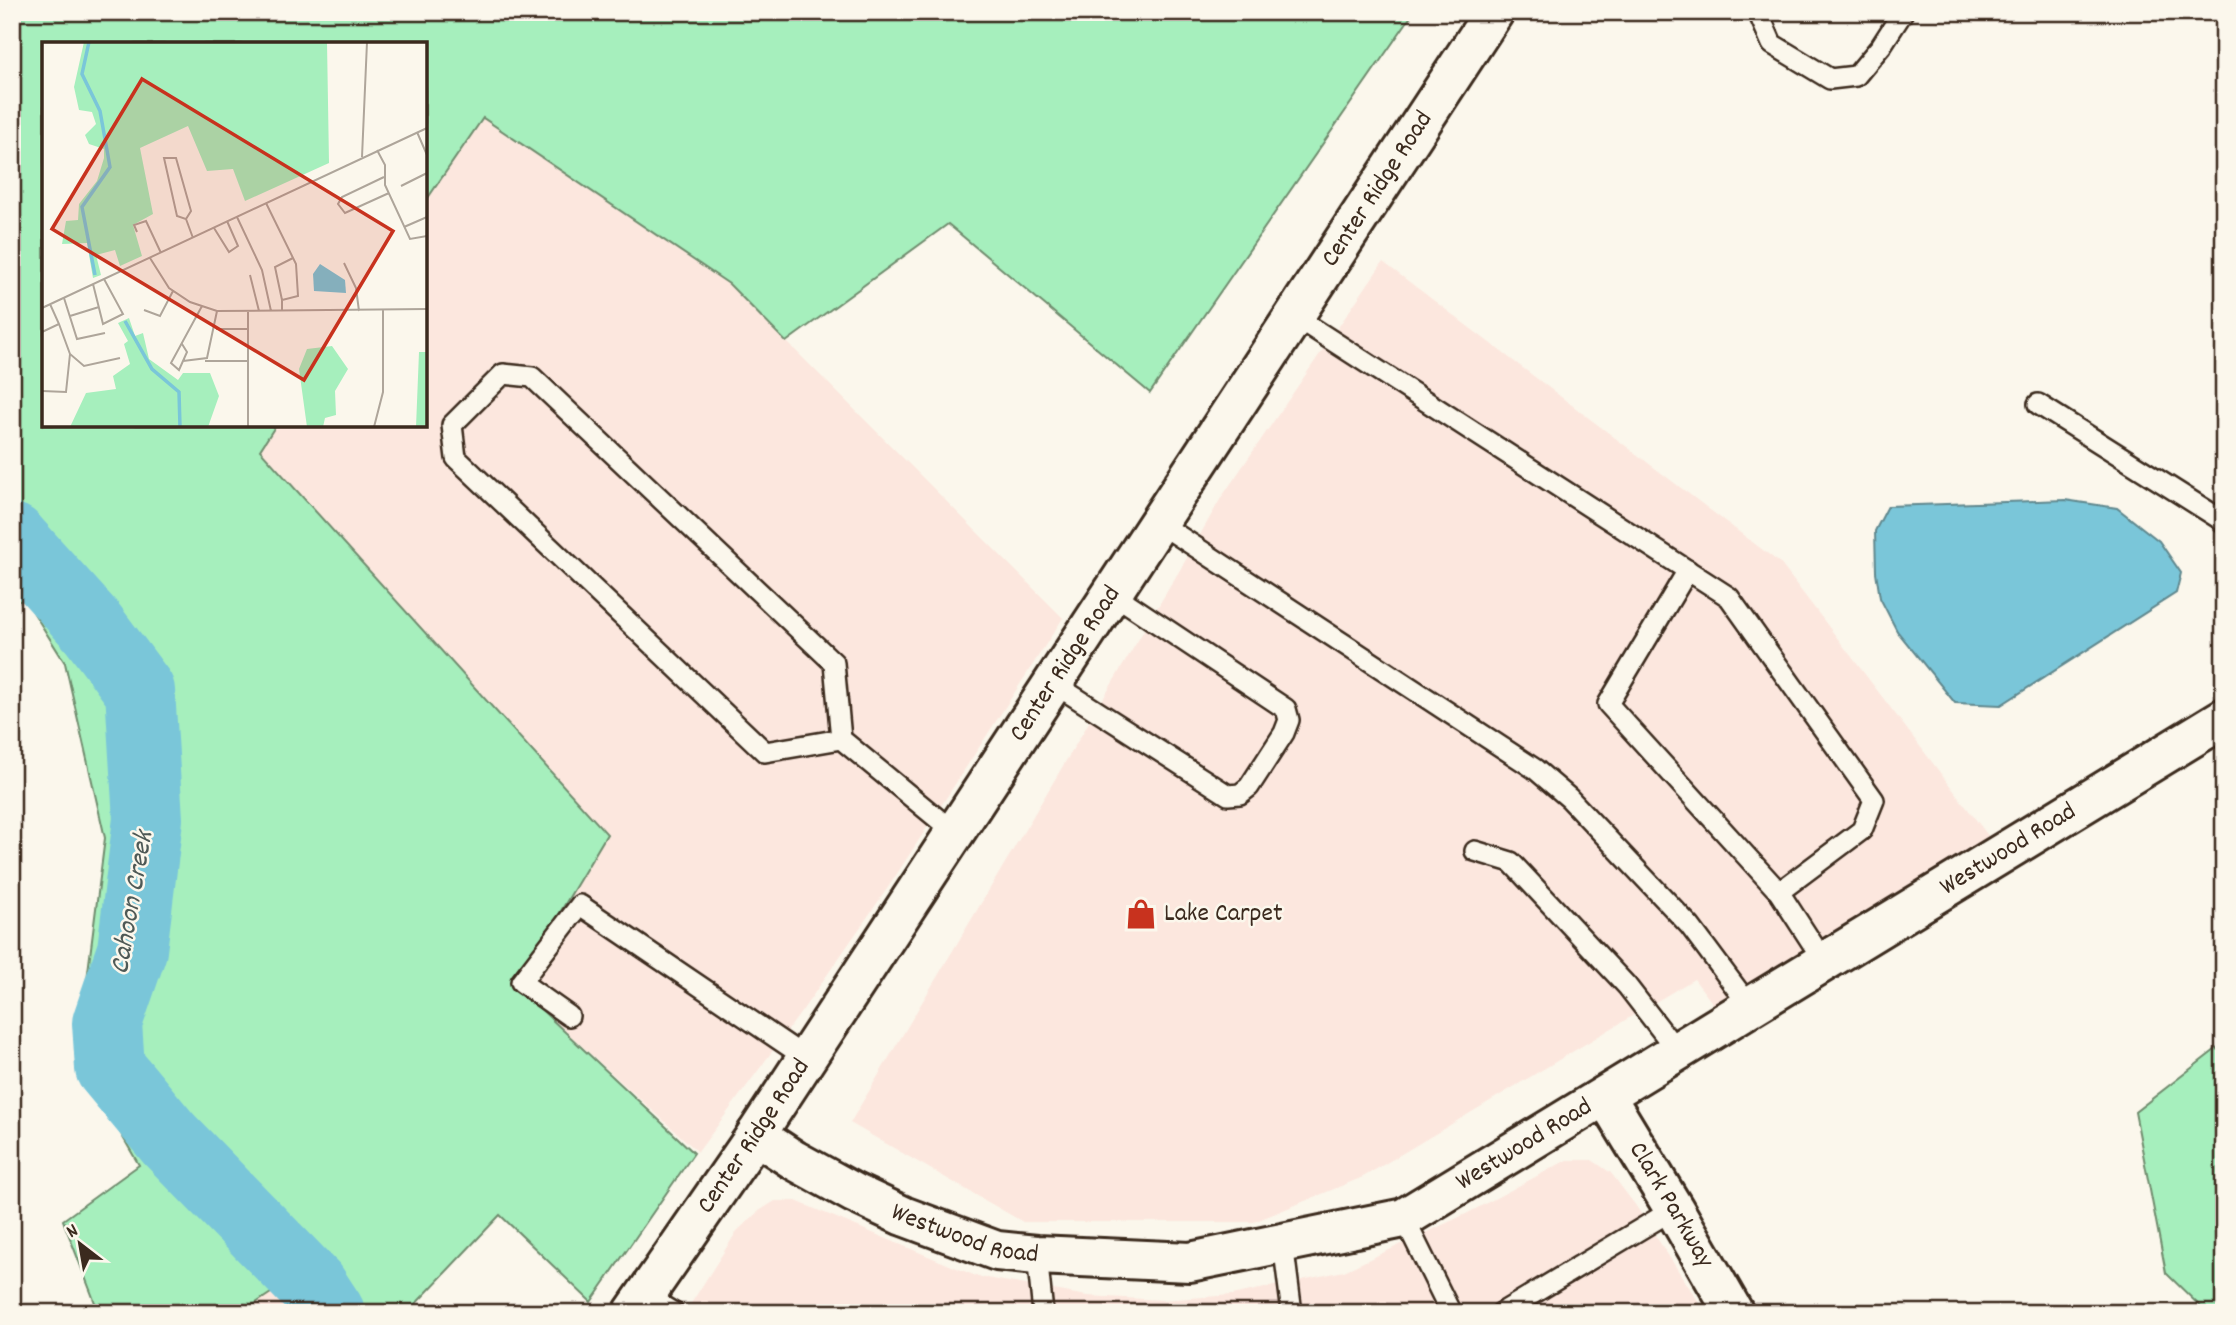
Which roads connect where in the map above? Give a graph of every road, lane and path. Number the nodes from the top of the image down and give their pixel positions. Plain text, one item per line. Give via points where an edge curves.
1 (1494, 12) edge
2 (1758, 12) edge
3 (1903, 12) edge
4 (1294, 316) junction
5 (2038, 404) dead end
6 (1158, 523) junction
7 (2224, 523) edge
8 (1688, 570) junction
9 (1112, 593) junction
10 (1053, 683) junction
11 (2224, 718) edge
12 (841, 739) junction
13 (955, 833) junction
14 (1475, 851) dead end
15 (1779, 891) junction
16 (1825, 963) junction
17 (1751, 1007) junction
18 (569, 1016) dead end
19 (1678, 1052) junction
20 (806, 1058) junction
21 (1606, 1097) junction
22 (756, 1135) junction
23 (1674, 1209) junction
24 (1404, 1217) junction
25 (1283, 1243) junction
26 (1037, 1255) junction
27 (651, 1307) edge
28 (1043, 1313) edge
29 (1292, 1313) edge
30 (1451, 1313) edge
31 (1501, 1313) edge
32 (1734, 1313) edge

1 - 4 street, Center Ridge Road
2 - 3 lane via 1772,44 1830,79 1856,76
4 - 6 street, Center Ridge Road
4 - 8 lane
5 - 7 lane
6 - 9 street, Center Ridge Road
6 - 17 lane via 1535,769 1569,798 1690,926
8 - 15 lane via 1608,704
8 - 15 lane via 1729,597 1874,800 1862,830
9 - 10 street, Center Ridge Road
9 - 10 lane via 1286,709 1289,720 1284,733 1249,787 1228,795
10 - 13 street, Center Ridge Road
11 - 16 street, Westwood Road
12 - 12 lane via 765,752 456,458 452,425 503,374 532,377 834,663
12 - 13 lane
13 - 20 street, Center Ridge Road
14 - 19 lane via 1511,862 1627,986
15 - 16 lane
16 - 17 street, Westwood Road
17 - 19 street, Westwood Road
18 - 20 lane via 522,982 580,905
19 - 21 street, Westwood Road
20 - 22 street, Center Ridge Road
21 - 23 street, Clark Parkway
21 - 24 street, Westwood Road
22 - 26 street, Westwood Road via 794,1160 903,1216 997,1251
22 - 27 street, Center Ridge Road
23 - 31 lane
23 - 32 street, Clark Parkway
24 - 25 street, Westwood Road
24 - 30 lane
25 - 26 street, Westwood Road via 1190,1262
25 - 29 lane
26 - 28 lane

